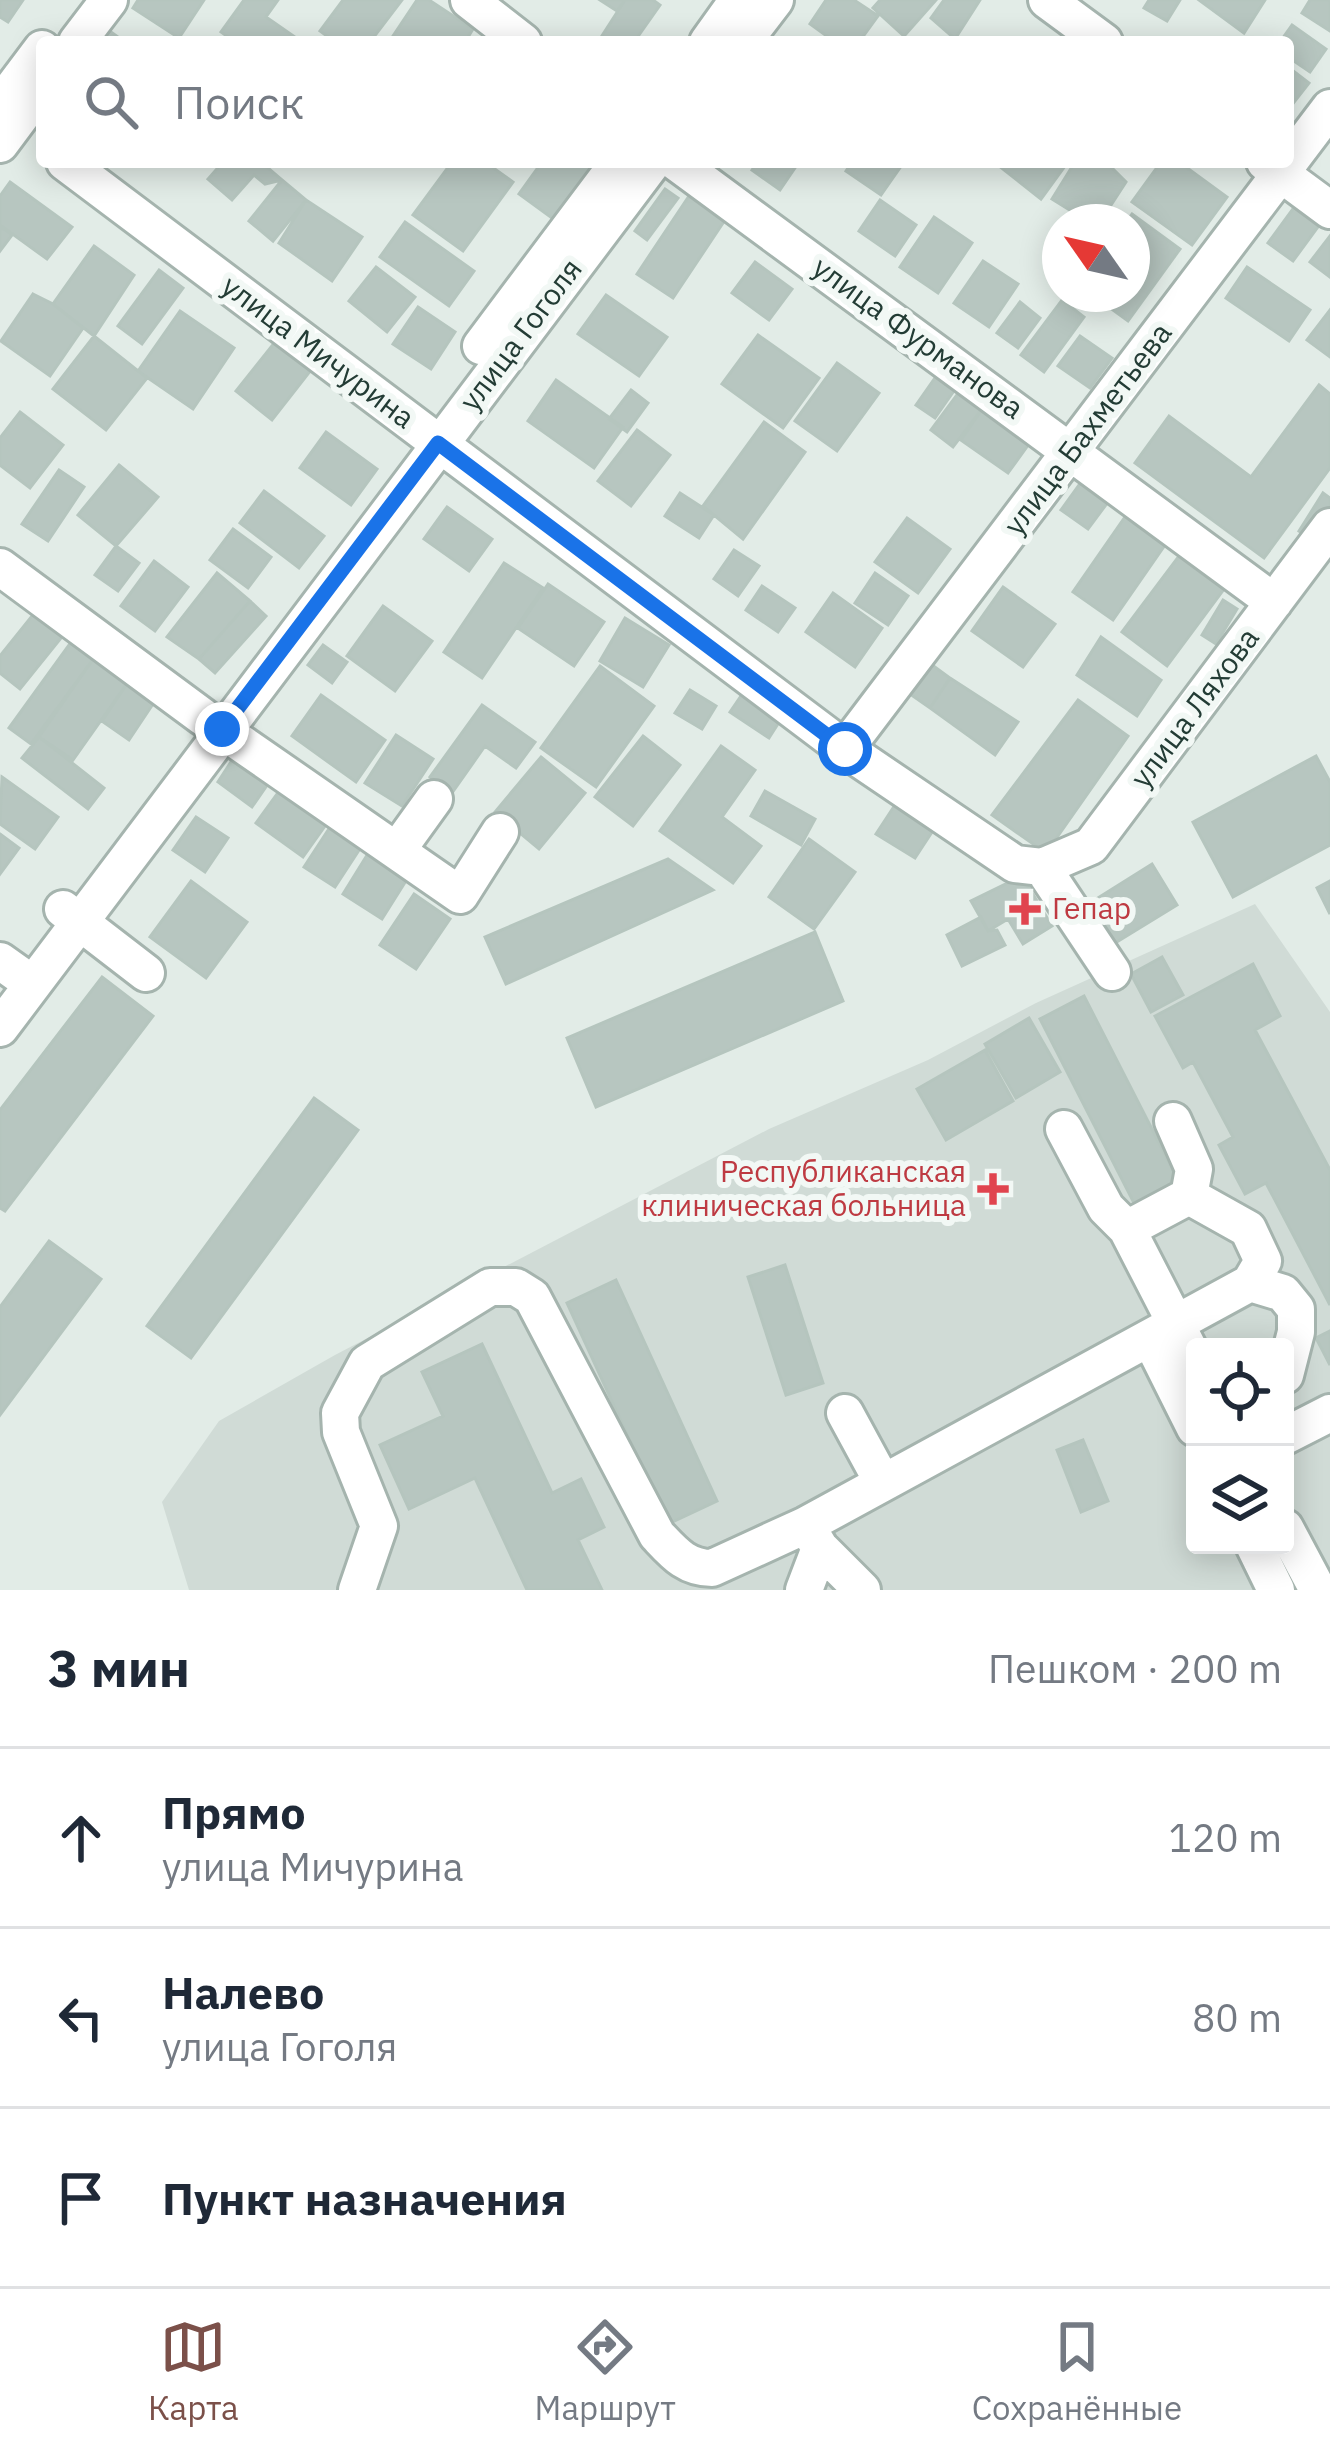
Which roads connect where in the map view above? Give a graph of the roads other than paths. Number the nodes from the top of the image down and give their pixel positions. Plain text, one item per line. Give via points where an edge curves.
1 (78, 0) edge
2 (109, 0) edge
3 (469, 0) edge
4 (739, 0) edge
5 (775, 0) edge
6 (1047, 0) edge
7 (52, 36) edge
8 (82, 36) edge
9 (516, 36) edge
10 (712, 36) edge
11 (748, 36) edge
12 (1096, 36) edge
13 (36, 67) edge
14 (36, 96) edge
15 (1330, 108) edge
16 (11, 127) edge
17 (1294, 146) edge
18 (72, 168) edge
19 (616, 168) edge
20 (648, 168) edge
21 (684, 168) edge
22 (1273, 168) edge
23 (1330, 210) edge
24 (429, 436) junction
25 (1072, 451) junction
26 (1330, 527) edge
27 (0, 567) edge
28 (1274, 602) junction
29 (213, 723) junction
30 (845, 749) junction
31 (434, 799) dead end
32 (500, 832) dead end
33 (398, 849) junction
34 (1042, 867) junction
35 (71, 914) junction
36 (1112, 972) dead end
37 (146, 973) dead end
38 (11, 976) edge
39 (0, 1028) edge
40 (1173, 1121) dead end
41 (1064, 1129) dead end
42 (1189, 1196) junction
43 (1127, 1229) junction
44 (1250, 1283) junction
45 (1162, 1332) junction
46 (1294, 1343) edge
47 (1186, 1353) edge
48 (1186, 1402) edge
49 (845, 1413) dead end
50 (1330, 1413) edge
51 (1294, 1431) edge
52 (883, 1484) junction
53 (813, 1536) junction
54 (1294, 1545) edge
55 (1258, 1554) edge
56 (694, 1579) edge
57 (371, 1586) edge
58 (804, 1590) edge
59 (862, 1590) edge
60 (1276, 1590) edge
61 (1318, 1590) edge

1 - 7 street
2 - 8 street
3 - 9 street
4 - 10 street
5 - 11 street
6 - 12 street
13 - 16 street
14 - 16 street
15 - 17 street, улица Бахметьева
18 - 24 street, улица Мичурина
19 - 24 street, улица Гоголя
20 - 24 street, улица Гоголя
21 - 25 street, улица Фурманова
22 - 23 street
22 - 25 street, улица Бахметьева
24 - 29 street, улица Гоголя
24 - 30 street, улица Мичурина
25 - 28 street, улица Фурманова
25 - 30 street, улица Бахметьева
26 - 28 street, улица Ляхова
27 - 29 street
28 - 34 street, улица Ляхова via 1091,846
29 - 33 street
29 - 35 street, улица Гоголя
30 - 34 street, улица Мичурина via 1015,864
31 - 33 street
32 - 33 street via 460,895
34 - 36 street
35 - 37 street
35 - 38 street, улица Гоголя
38 - 39 street, улица Гоголя
40 - 42 street via 1194,1169
41 - 43 street via 1106,1208
42 - 43 street
42 - 44 street via 1248,1228 1263,1262
43 - 45 street
44 - 45 street
44 - 46 street via 1283,1293 1296,1309
45 - 47 street
45 - 48 street
45 - 52 street
49 - 52 street
50 - 51 street
52 - 53 street
53 - 56 street
53 - 58 street
53 - 59 street
54 - 61 street
55 - 60 street
56 - 57 street via 657,1535 532,1297 506,1285 490,1287 367,1363 352,1386 340,1432 380,1526

